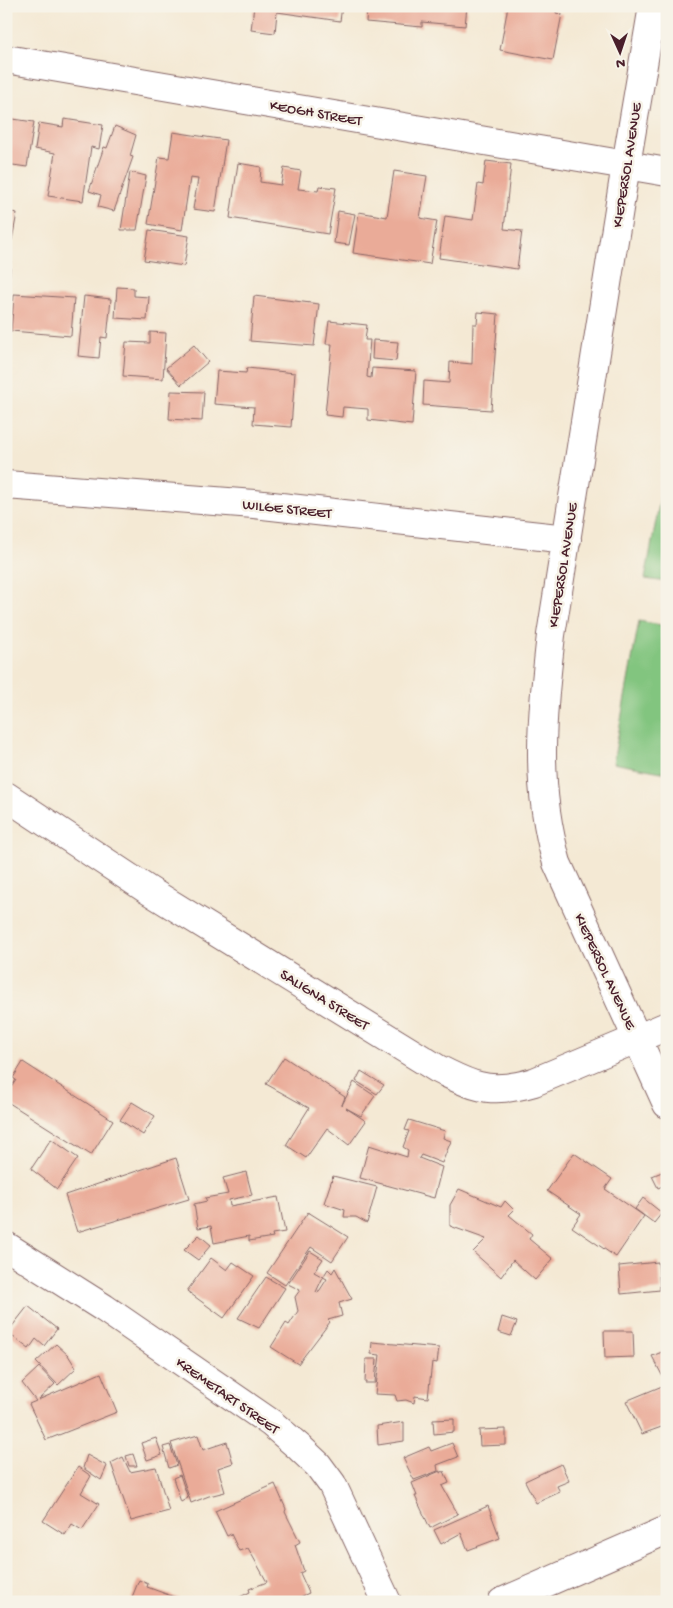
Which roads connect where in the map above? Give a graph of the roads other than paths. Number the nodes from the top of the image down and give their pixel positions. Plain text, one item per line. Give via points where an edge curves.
1 (653, 6) edge
2 (6, 59) edge
3 (626, 165) junction
4 (667, 172) edge
5 (6, 484) edge
6 (567, 539) junction
7 (6, 796) edge
8 (667, 1026) edge
9 (637, 1039) junction
10 (667, 1104) edge
11 (6, 1246) edge
12 (667, 1530) edge
13 (387, 1602) edge
14 (502, 1602) edge

1 - 3 street, KIEPERSOL AVENUE
2 - 3 street, KEOGH STREET
3 - 4 street, KEOGH STREET
3 - 6 street, KIEPERSOL AVENUE
5 - 6 street, WILGE STREET via 254,504
6 - 9 street, KIEPERSOL AVENUE via 550,635 543,712 543,801 557,863
7 - 9 street, SALIGNA STREET via 148,890 438,1069 479,1086 524,1085
8 - 9 street, SALIGNA STREET
9 - 10 street, KIEPERSOL AVENUE
11 - 13 street, KREMETART STREET via 104,1308 271,1424 311,1458 332,1484
12 - 14 street

